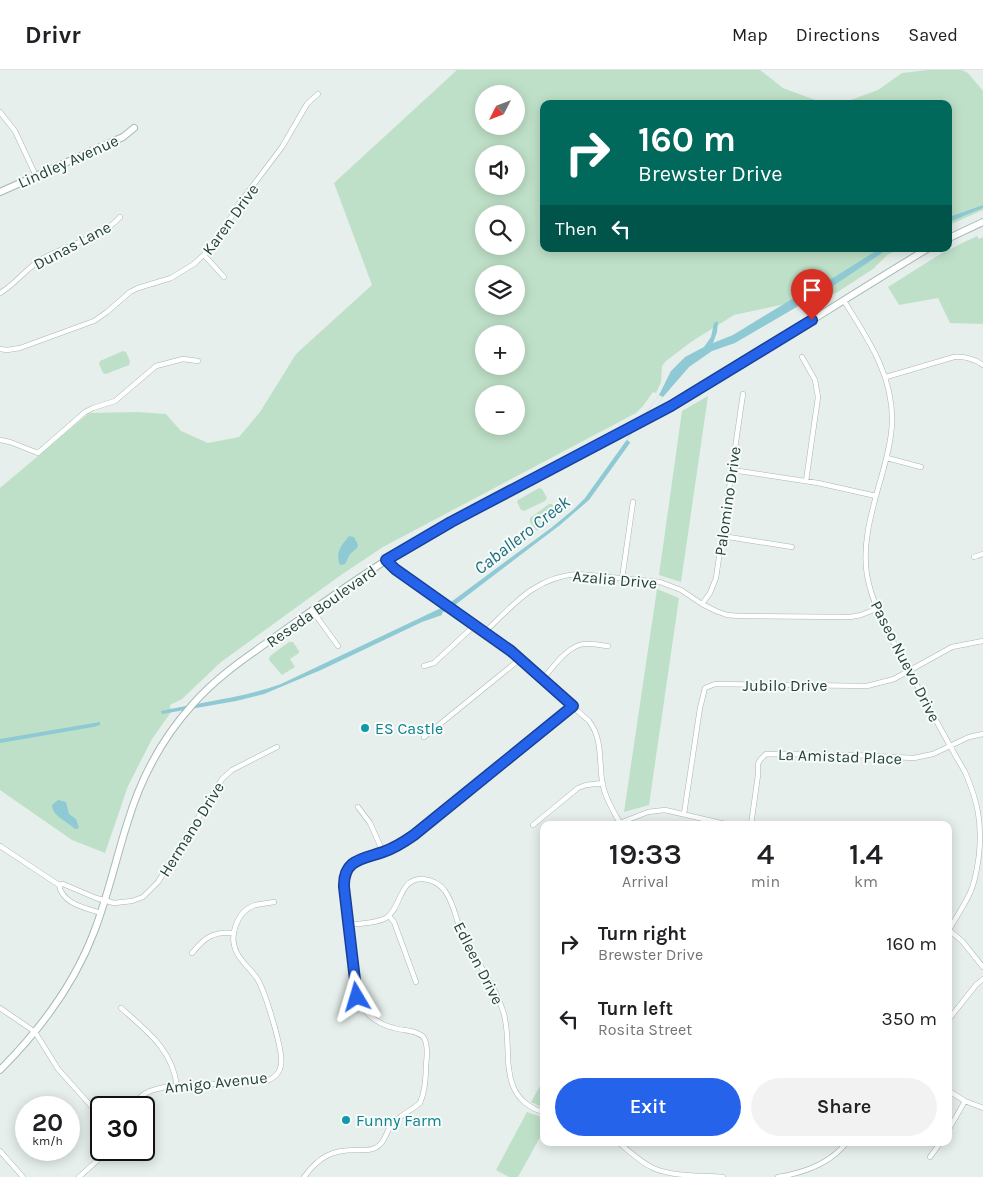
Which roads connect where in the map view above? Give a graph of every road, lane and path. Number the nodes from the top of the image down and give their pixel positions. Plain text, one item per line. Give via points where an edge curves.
1 (318, 94) dead end
2 (0, 112) edge
3 (134, 128) dead end
4 (36, 176) junction
5 (0, 192) edge
6 (120, 217) dead end
7 (983, 222) edge
8 (952, 237) edge
9 (922, 252) edge
10 (204, 255) junction
11 (224, 277) dead end
12 (0, 293) edge
13 (844, 301) junction
14 (0, 349) edge
15 (802, 357) dead end
16 (198, 361) dead end
17 (983, 366) edge
18 (886, 377) junction
19 (743, 394) dead end
20 (0, 440) edge
21 (887, 458) junction
22 (921, 468) dead end
23 (732, 470) junction
24 (806, 481) junction
25 (876, 496) junction
26 (633, 502) dead end
27 (722, 536) junction
28 (792, 547) dead end
29 (983, 554) edge
30 (974, 557) dead end
31 (386, 560) junction
32 (622, 579) junction
33 (702, 604) junction
34 (876, 609) junction
35 (312, 610) junction
36 (475, 625) junction
37 (485, 632) junction
38 (983, 641) edge
39 (338, 646) dead end
40 (608, 646) dead end
41 (520, 659) junction
42 (424, 666) dead end
43 (910, 671) junction
44 (543, 679) junction
45 (573, 706) junction
46 (983, 734) edge
47 (424, 737) dead end
48 (950, 746) junction
49 (277, 747) dead end
50 (603, 783) junction
51 (358, 807) dead end
52 (684, 814) junction
53 (619, 821) edge
54 (628, 821) edge
55 (713, 821) edge
56 (751, 821) edge
57 (533, 825) dead end
58 (0, 846) edge
59 (383, 852) junction
60 (977, 874) junction
61 (983, 876) edge
62 (59, 886) junction
63 (105, 901) junction
64 (274, 902) dead end
65 (101, 914) junction
66 (389, 916) junction
67 (349, 925) junction
68 (952, 925) edge
69 (234, 933) junction
70 (952, 933) edge
71 (192, 953) dead end
72 (983, 967) edge
73 (983, 979) edge
74 (416, 982) dead end
75 (0, 1008) edge
76 (121, 1008) dead end
77 (952, 1015) edge
78 (35, 1032) junction
79 (0, 1070) edge
80 (178, 1087) junction
81 (952, 1093) edge
82 (141, 1096) edge
83 (965, 1101) junction
84 (90, 1105) edge
85 (983, 1108) edge
86 (540, 1110) edge
87 (952, 1124) edge
88 (623, 1146) edge
89 (845, 1146) edge
90 (938, 1146) edge
91 (0, 1151) edge
92 (930, 1157) dead end
93 (97, 1161) edge
94 (672, 1175) edge
95 (23, 1177) edge
96 (79, 1177) edge
97 (304, 1177) edge
98 (723, 1177) edge
99 (778, 1177) edge

1 - 10 street, Karen Drive via 307,104 282,147
2 - 4 street via 15,131
3 - 4 main road, Lindley Avenue via 123,137
4 - 5 main road, Lindley Avenue
6 - 12 street, Dunas Lane via 111,227 43,258
7 - 8 main road
9 - 13 main road, Reseda Boulevard
10 - 11 street
10 - 14 street, Karen Drive via 184,272 130,292 94,321 20,348
13 - 18 street, Paseo Nuevo Drive
13 - 31 main road, Reseda Boulevard via 648,418 445,525
15 - 24 street via 815,380 818,397
16 - 20 street via 183,359 152,368 118,398 88,410 40,452
17 - 18 street via 962,356
18 - 21 street, Paseo Nuevo Drive via 891,398 892,432
19 - 23 street, Palomino Drive
21 - 22 street
21 - 25 street, Paseo Nuevo Drive
23 - 24 street
23 - 27 street, Palomino Drive
24 - 25 street
25 - 34 street, Paseo Nuevo Drive via 866,553 867,576
26 - 32 street
27 - 28 street
27 - 33 street, Palomino Drive via 716,578
29 - 30 street
31 - 35 main road, Reseda Boulevard
31 - 36 street
32 - 33 street, Azalia Drive via 672,585
32 - 37 street, Azalia Drive via 578,574 547,580 534,587
33 - 34 street, Azalia Drive via 716,612 739,616 850,617
34 - 43 street, Paseo Nuevo Drive
35 - 39 street
35 - 63 main road, Reseda Boulevard via 227,672 191,706 173,730 154,758 136,796
36 - 37 street
36 - 42 street via 434,663
37 - 41 street
38 - 43 street, Jubilo Drive via 952,647
40 - 44 street via 591,644 573,648
41 - 44 street
41 - 47 street
43 - 48 street, Paseo Nuevo Drive
43 - 52 street, Jubilo Drive via 868,686 715,684 705,688
44 - 45 street
45 - 50 street via 595,729
45 - 59 street via 414,835
46 - 48 street, La Amistad Place
48 - 56 street, La Amistad Place via 914,758 766,754 758,764
48 - 60 street, Paseo Nuevo Drive via 975,794 979,811 981,833
49 - 63 street, Hermano Drive via 232,770 222,779 150,891 132,901
50 - 53 street via 608,802
50 - 57 street via 578,788
51 - 59 street via 370,823
52 - 54 street via 658,810
52 - 55 street
58 - 62 street
59 - 67 street via 358,860 347,870 344,887
60 - 61 street
60 - 68 street, Paseo Nuevo Drive
62 - 63 street via 63,884
62 - 65 street via 67,899
63 - 65 main road, Reseda Boulevard
64 - 69 street via 248,909 236,923
65 - 78 main road, Reseda Boulevard via 74,976
66 - 67 street
66 - 74 street
66 - 86 street, Edleen Drive via 401,892 413,881 430,880 445,891 464,937 504,1012 510,1078 514,1088 528,1105
67 - 97 street via 357,997 361,1005 378,1022 424,1038 427,1052 422,1098 390,1126 382,1144 370,1150 333,1152
69 - 71 street via 215,933
69 - 80 street, Amigo Avenue via 236,952 263,990 282,1057 279,1071 267,1080
70 - 72 street
73 - 77 street
75 - 78 street
76 - 80 street via 166,1052 176,1072
78 - 79 main road, Reseda Boulevard
78 - 84 street via 58,1069
80 - 82 street, Amigo Avenue via 150,1090
81 - 83 street
83 - 85 street
83 - 87 street
88 - 94 street via 642,1162
89 - 99 street via 815,1166
90 - 92 street
91 - 95 street
93 - 96 street
94 - 98 street

